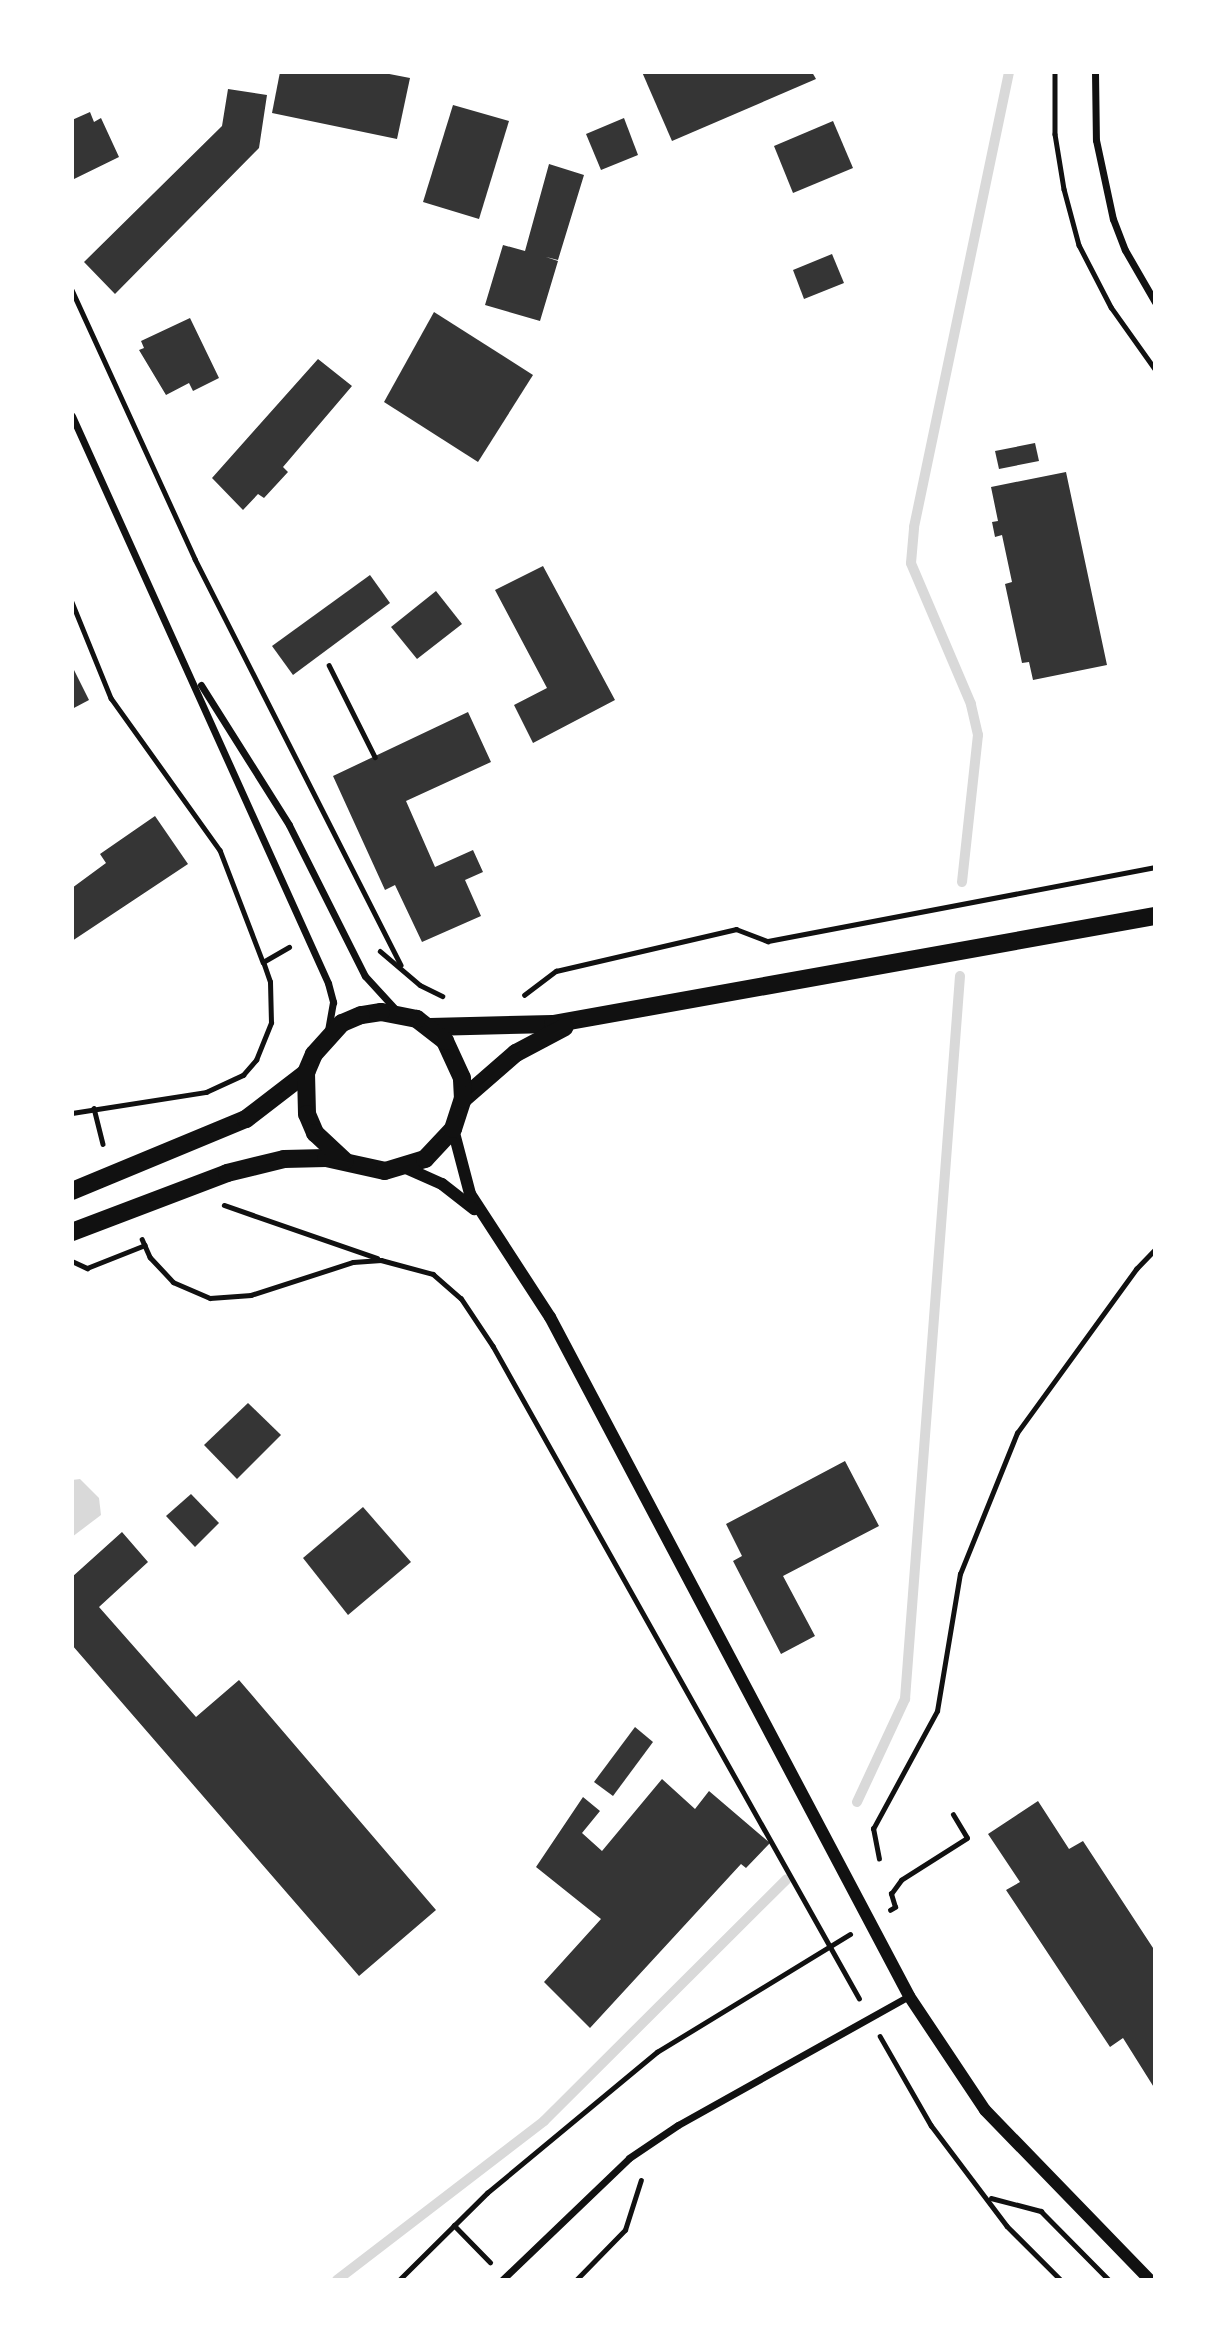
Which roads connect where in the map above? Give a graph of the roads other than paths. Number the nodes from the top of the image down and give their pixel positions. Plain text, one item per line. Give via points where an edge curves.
1 (1095, 72) edge
2 (1155, 302) edge
3 (72, 416) edge
4 (179, 645) junction
5 (1155, 916) edge
6 (402, 1014) junction
7 (601, 1015) junction
8 (430, 1027) junction
9 (326, 1037) junction
10 (306, 1073) junction
11 (463, 1099) junction
12 (453, 1129) junction
13 (345, 1161) junction
14 (406, 1168) junction
15 (72, 1191) edge
16 (484, 1217) junction
17 (72, 1232) edge
18 (909, 1996) junction
19 (503, 2279) edge
20 (1150, 2280) edge

1 - 2 street via 1096,140 1113,219
3 - 4 street
4 - 6 street via 289,825 365,976
4 - 9 street via 333,1002
5 - 7 main road
6 - 8 main road
6 - 9 main road via 361,1015
7 - 8 main road via 505,1028
7 - 11 main road via 516,1053
8 - 11 main road via 456,1058
9 - 10 main road
10 - 13 main road via 304,1094 315,1133
10 - 15 main road via 246,1119
11 - 12 main road
12 - 14 main road via 441,1146
12 - 16 street via 460,1169
13 - 14 main road via 385,1171
13 - 17 main road via 295,1158 227,1172
14 - 16 street via 442,1184
16 - 18 street via 550,1317
18 - 19 street via 678,2124 629,2158
18 - 20 street via 985,2109

